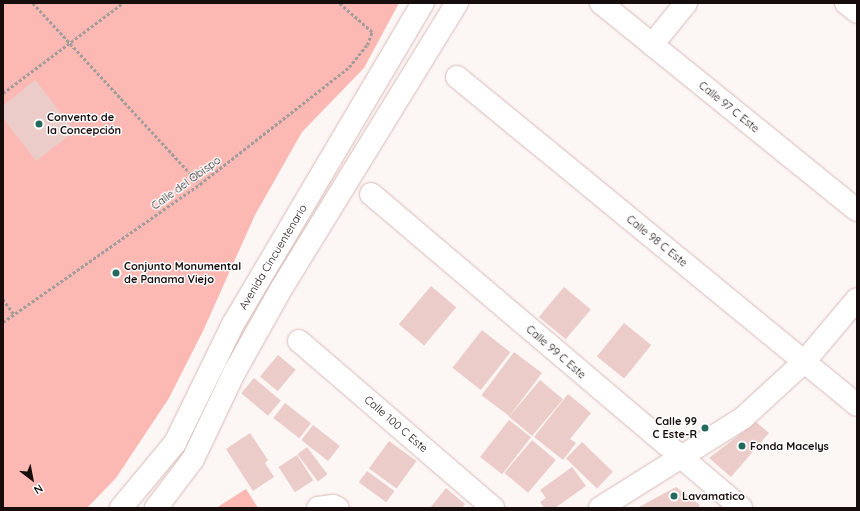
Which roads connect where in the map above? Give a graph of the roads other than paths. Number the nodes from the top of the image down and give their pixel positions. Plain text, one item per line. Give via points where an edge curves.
1 (423, 3) edge
2 (457, 3) edge
3 (601, 3) edge
4 (686, 3) edge
5 (846, 3) edge
6 (857, 12) edge
7 (652, 45) junction
8 (457, 77) dead end
9 (371, 194) dead end
10 (857, 210) edge
11 (857, 299) edge
12 (299, 340) dead end
13 (804, 362) junction
14 (857, 405) edge
15 (679, 458) junction
16 (121, 508) edge
17 (156, 508) edge
18 (318, 508) edge
19 (338, 508) edge
20 (493, 508) edge
21 (600, 508) edge
22 (741, 508) edge

1 - 16 street, Avenida Cincuentenario via 233,324 175,443
2 - 17 street via 281,289 235,371 193,459
3 - 7 street, Calle 97 C Este
4 - 7 street
5 - 6 street
7 - 10 street, Calle 97 C Este
8 - 13 street, Calle 98 C Este
9 - 15 street, Calle 99 C Este
11 - 13 street
12 - 20 street, Calle 100 C Este
13 - 14 street, Calle 98 C Este
13 - 15 street via 743,418
15 - 21 street
15 - 22 street, Calle 99 C Este
18 - 19 street

